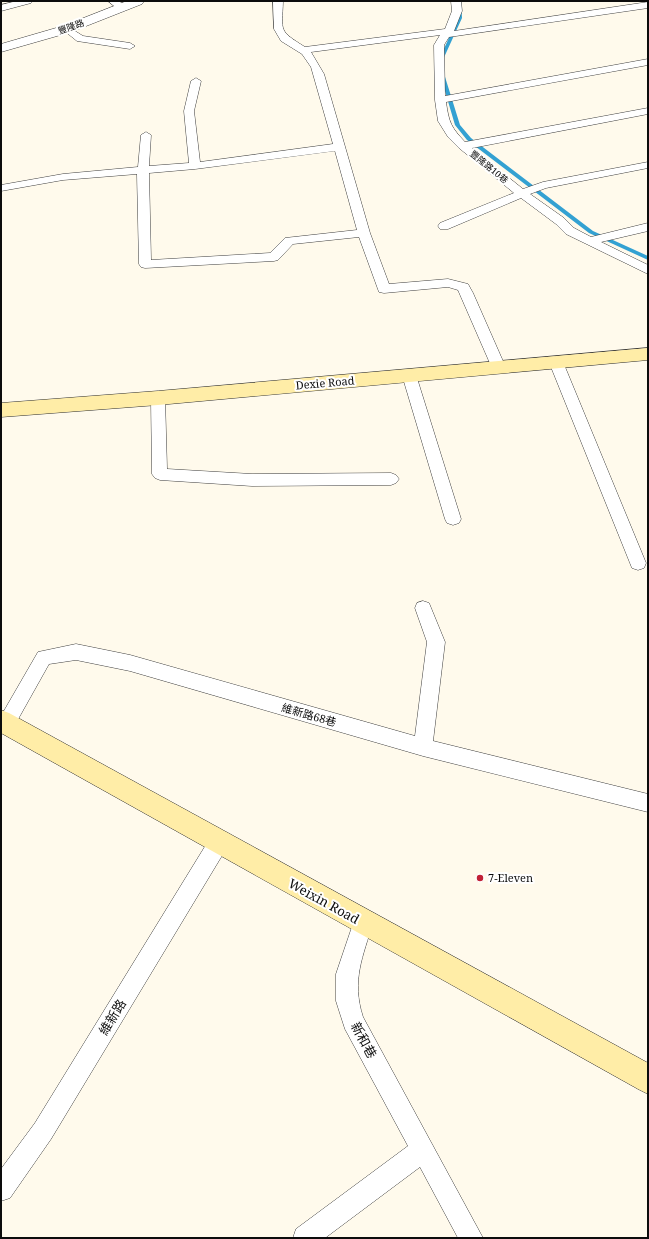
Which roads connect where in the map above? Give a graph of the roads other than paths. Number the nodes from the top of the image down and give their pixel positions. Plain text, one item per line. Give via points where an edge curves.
1 (28, 1) edge
2 (138, 1) edge
3 (278, 1) edge
4 (456, 1) edge
5 (118, 4) edge
6 (648, 5) edge
7 (1, 8) edge
8 (67, 30) junction
9 (447, 33) junction
10 (130, 46) dead end
11 (1, 48) edge
12 (303, 50) junction
13 (648, 62) edge
14 (196, 81) dead end
15 (440, 100) junction
16 (648, 111) edge
17 (146, 135) dead end
18 (463, 146) junction
19 (340, 147) junction
20 (648, 165) edge
21 (195, 166) junction
22 (143, 170) junction
23 (1, 188) edge
24 (522, 194) junction
25 (444, 226) dead end
26 (648, 227) edge
27 (364, 233) junction
28 (588, 241) junction
29 (648, 270) edge
30 (648, 354) edge
31 (556, 362) junction
32 (499, 368) junction
33 (409, 376) junction
34 (158, 398) junction
35 (1, 410) edge
36 (391, 479) dead end
37 (453, 519) dead end
38 (638, 563) dead end
39 (423, 608) dead end
40 (4, 723) edge
41 (423, 747) junction
42 (648, 803) edge
43 (219, 842) junction
44 (363, 922) junction
45 (648, 1079) edge
46 (423, 1150) junction
47 (1, 1189) edge
48 (304, 1238) edge
49 (471, 1238) edge

1 - 7 lane
2 - 5 street, 豐隆路
3 - 12 lane via 280,32
4 - 9 lane, 豐隆路10巷 via 457,11
5 - 8 street, 豐隆路
6 - 9 lane
8 - 10 lane via 80,40
8 - 11 street, 豐隆路
9 - 12 lane
9 - 15 lane, 豐隆路10巷 via 439,45
12 - 19 lane via 319,74
13 - 15 lane
14 - 21 lane via 189,111
15 - 18 lane, 豐隆路10巷 via 443,120
16 - 18 lane
17 - 22 lane
18 - 24 lane, 豐隆路10巷
19 - 21 lane
19 - 27 lane
20 - 24 lane via 542,185
21 - 22 lane
22 - 23 lane via 63,176
22 - 27 lane via 145,264 274,257 289,241
24 - 25 lane
24 - 28 lane, 豐隆路10巷 via 570,231
26 - 28 lane
27 - 32 lane via 384,288 448,283 463,287 468,293
28 - 29 lane, 豐隆路10巷
30 - 31 street, Dexie Road
31 - 32 street, Dexie Road
31 - 38 lane
32 - 33 street, Dexie Road
33 - 34 street, Dexie Road
33 - 37 lane
34 - 35 street, Dexie Road
34 - 36 lane via 160,474 252,480
39 - 41 lane via 436,642
40 - 41 lane, 維新路68巷 via 44,657 76,652 130,663
40 - 43 street, Weixin Road
41 - 42 lane, 維新路68巷
43 - 44 street, Weixin Road
43 - 47 lane, 維新路 via 42,1131
44 - 45 street, Weixin Road
44 - 46 lane, 新和巷 via 347,974 347,1001 353,1021
46 - 48 lane
46 - 49 lane, 新和巷

